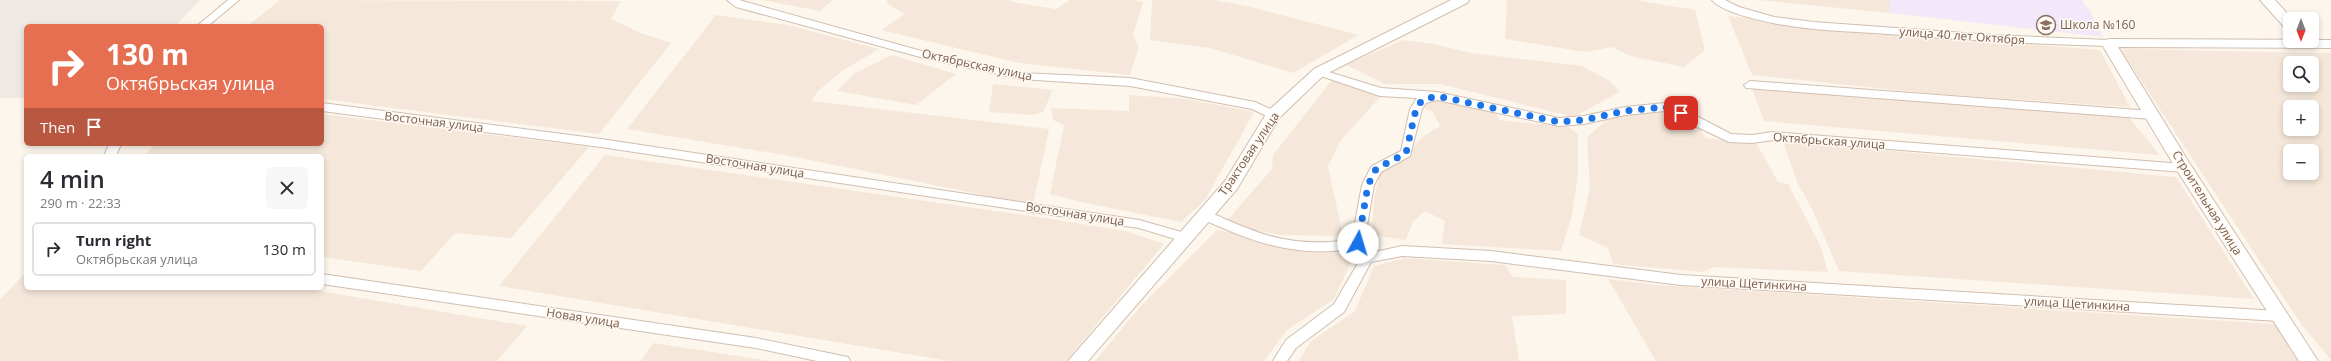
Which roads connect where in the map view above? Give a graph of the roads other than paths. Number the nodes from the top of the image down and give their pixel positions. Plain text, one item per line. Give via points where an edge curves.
1 (234, 0) edge
2 (732, 0) edge
3 (1462, 0) edge
4 (1717, 0) edge
5 (2267, 0) edge
6 (2283, 17) edge
7 (204, 24) edge
8 (2283, 42) edge
9 (2319, 43) edge
10 (2108, 44) junction
11 (2331, 44) edge
12 (1319, 72) junction
13 (1750, 85) dead end
14 (1437, 96) junction
15 (324, 107) edge
16 (1273, 115) junction
17 (2152, 115) junction
18 (2184, 168) junction
19 (1204, 215) junction
20 (1185, 237) junction
21 (1358, 243) junction
22 (1367, 258) junction
23 (324, 279) edge
24 (2279, 316) junction
25 (843, 361) edge
26 (1077, 361) edge
27 (1280, 361) edge
28 (2309, 361) edge

1 - 7 street
2 - 16 street, Октябрьская улица via 740,5 924,55 1020,76 1130,82 1255,106
3 - 12 street, Трактовая улица
4 - 10 street, улица 40 лет Октября via 1732,9 1779,22 1959,37
5 - 6 street
8 - 10 street, улица 40 лет Октября
9 - 11 street, улица 40 лет Октября
10 - 17 street, Строительная улица
12 - 14 street, Октябрьская улица via 1380,92
12 - 16 street, Трактовая улица
13 - 17 street
14 - 18 street, Октябрьская улица via 1559,122 1665,107 1729,138 1752,139 1773,136
14 - 21 street via 1422,100 1416,109 1406,153 1376,169 1368,185
15 - 20 street, Восточная улица via 640,148 1139,224
16 - 19 street, Трактовая улица via 1231,185
17 - 18 street, Строительная улица
18 - 24 street, Строительная улица
19 - 20 street, Трактовая улица
19 - 21 street via 1251,237 1280,244 1338,248
20 - 26 street, Трактовая улица
21 - 22 street
22 - 24 street, улица Щетинкина via 1402,250 1491,256 1681,280
22 - 27 street via 1339,308 1291,344
23 - 25 street, Новая улица via 756,343
24 - 28 street, Строительная улица

